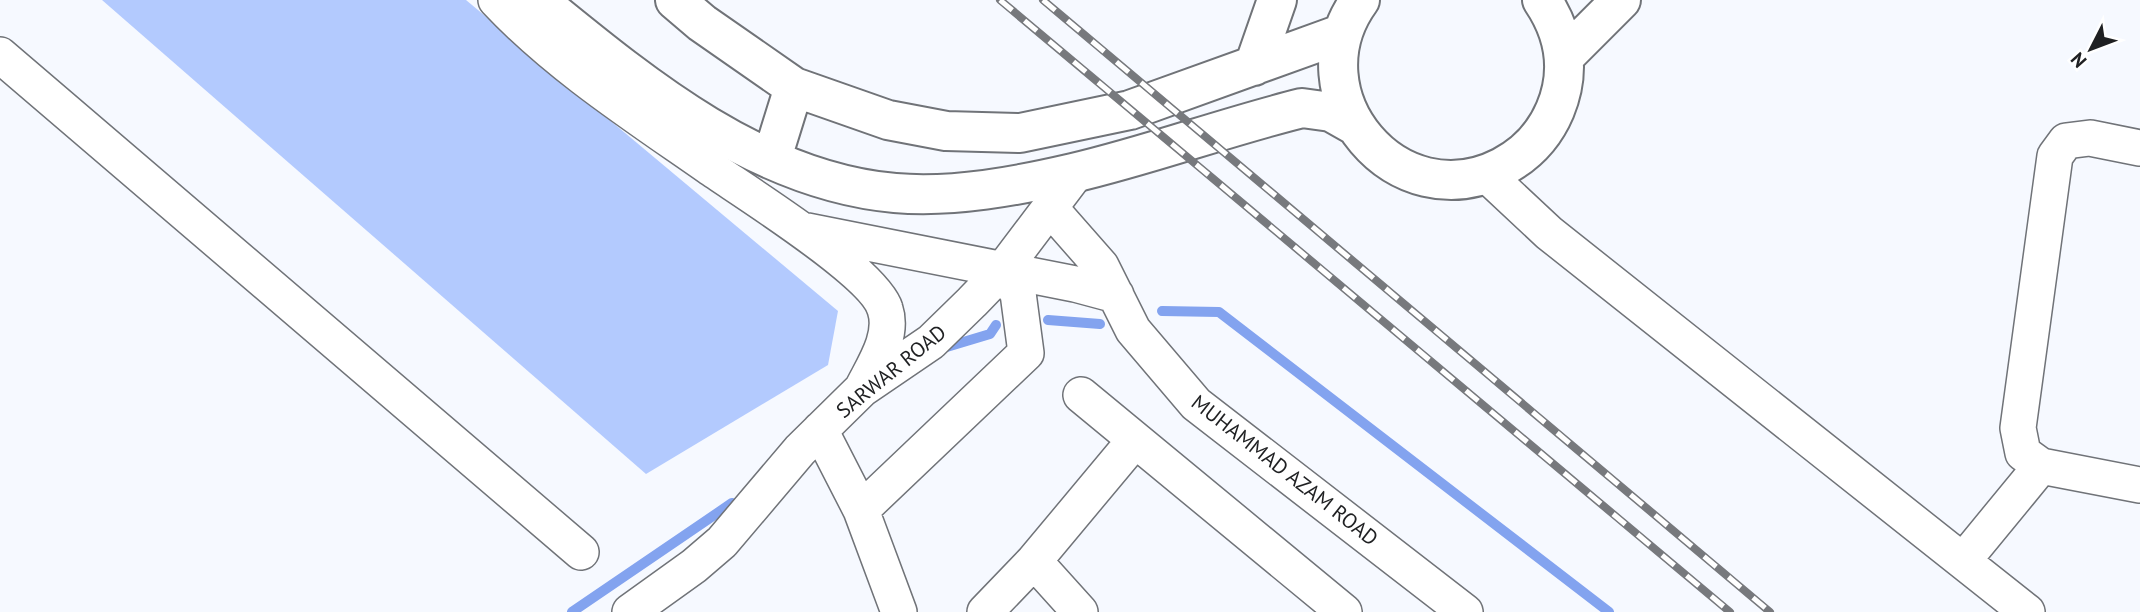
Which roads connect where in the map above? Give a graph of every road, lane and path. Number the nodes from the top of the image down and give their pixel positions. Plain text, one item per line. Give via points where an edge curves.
1 (496, 0) edge
2 (538, 0) edge
3 (675, 0) edge
4 (1277, 0) edge
5 (1542, 0) edge
6 (1621, 0) edge
7 (1348, 12) edge
8 (0, 55) edge
9 (1565, 56) junction
10 (1254, 66) junction
11 (794, 87) junction
12 (1354, 125) junction
13 (2140, 148) edge
14 (772, 158) junction
15 (1076, 173) junction
16 (1487, 174) junction
17 (1050, 208) junction
18 (799, 229) junction
19 (1002, 271) junction
20 (1115, 295) junction
21 (862, 389) junction
22 (1081, 395) dead end
23 (820, 430) junction
24 (1135, 440) junction
25 (2041, 466) junction
26 (2140, 485) edge
27 (862, 510) junction
28 (580, 552) dead end
29 (1034, 561) junction
30 (1963, 561) junction
31 (630, 612) edge
32 (899, 612) edge
33 (985, 612) edge
34 (1080, 612) edge
35 (1344, 612) edge
36 (1465, 612) edge
37 (2027, 612) edge

1 - 18 street via 557,57
2 - 14 main road via 630,75
3 - 11 main road
4 - 10 main road
5 - 9 main road via 1556,20
6 - 9 main road
7 - 10 main road
7 - 12 main road via 1337,65 1341,97
8 - 28 street
9 - 16 main road via 1562,94 1547,129 1521,157
10 - 11 main road via 1130,110 1020,133 946,131 888,120
11 - 14 main road
12 - 15 main road via 1331,112 1302,108
12 - 16 main road via 1379,154 1412,173 1449,181
13 - 25 street via 2090,138 2066,141 2055,156 2018,428 2023,453
14 - 15 main road via 849,185 895,193 1010,186
15 - 17 street, SARWAR ROAD
16 - 30 street via 1549,233
17 - 19 street, SARWAR ROAD
17 - 20 street, MUHAMMAD AZAM ROAD via 1101,266
18 - 19 street
18 - 21 street via 872,290 885,307 884,344
19 - 20 street
19 - 21 street, SARWAR ROAD via 931,342
19 - 27 street via 1018,293 1026,353
20 - 36 street, MUHAMMAD AZAM ROAD via 1133,330 1196,404
21 - 23 street, SARWAR ROAD
22 - 24 street
23 - 27 street
23 - 31 street, SARWAR ROAD via 722,542
24 - 29 street
24 - 35 street
25 - 26 street
25 - 30 street
27 - 32 street
29 - 33 street
29 - 34 street
30 - 37 street

